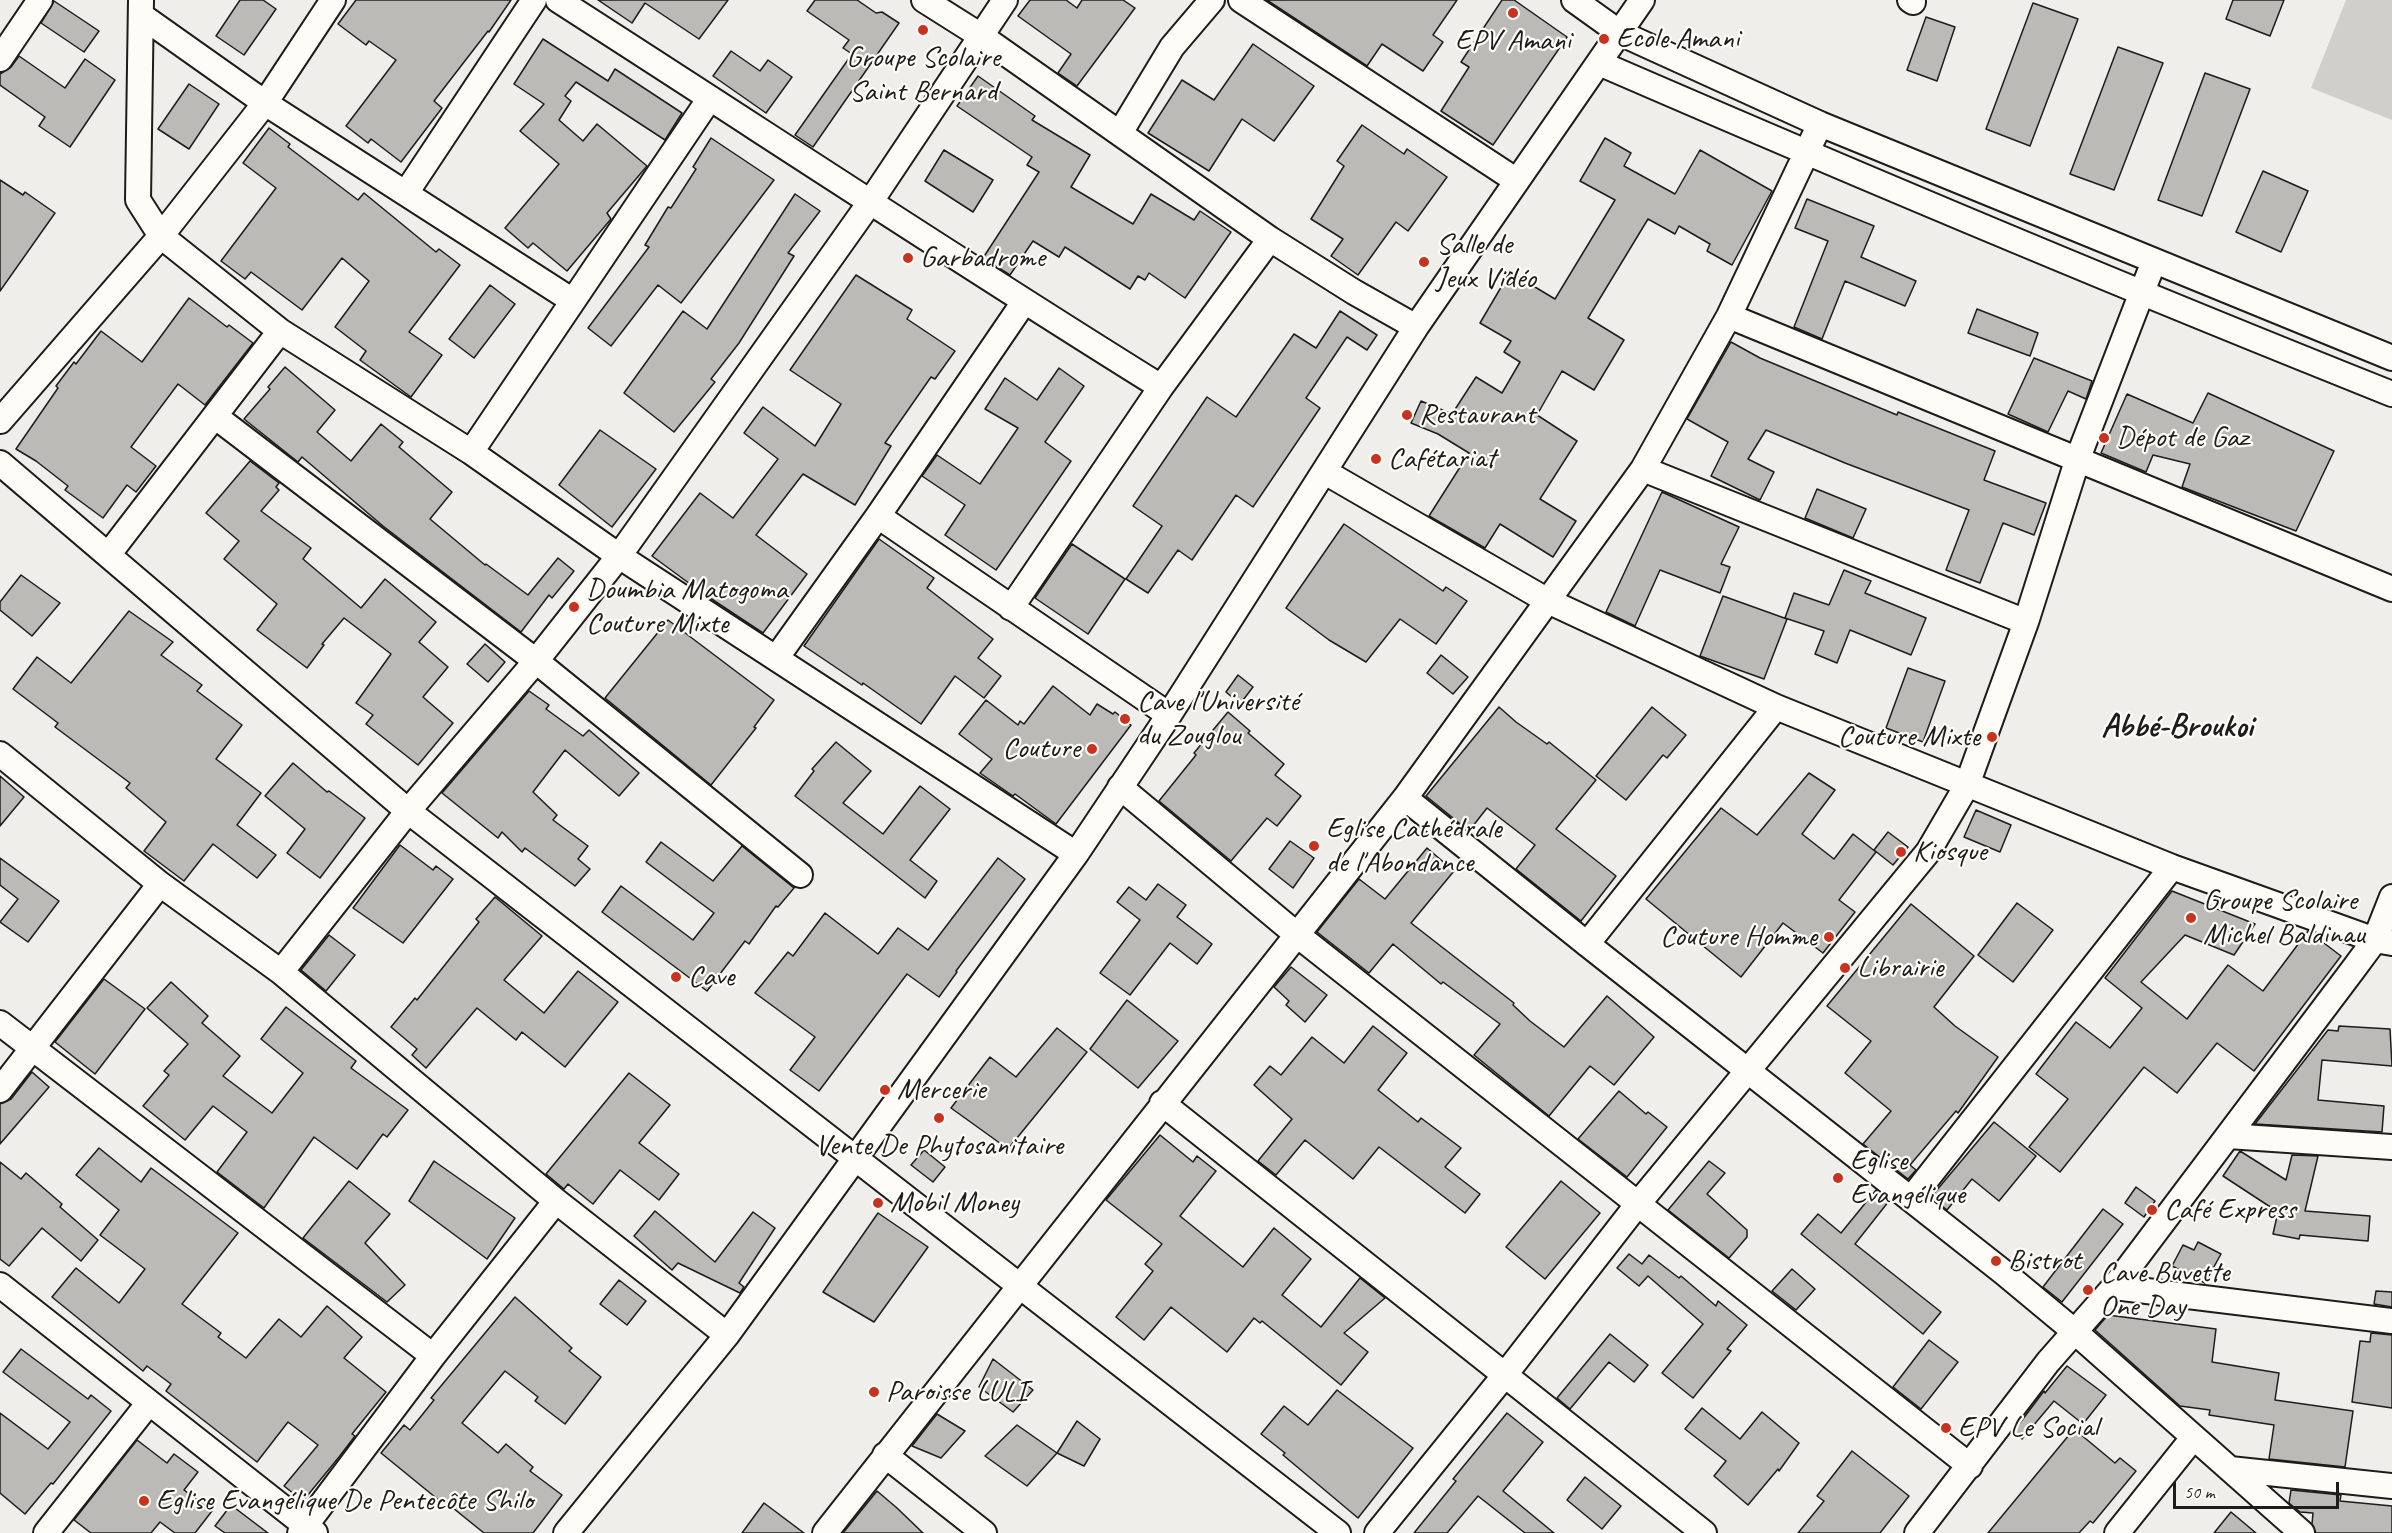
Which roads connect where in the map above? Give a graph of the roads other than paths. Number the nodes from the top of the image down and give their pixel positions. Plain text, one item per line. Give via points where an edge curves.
1 (40, 0) edge
2 (333, 0) edge
3 (534, 0) edge
4 (558, 0) edge
5 (924, 0) edge
6 (1005, 0) edge
7 (1212, 0) edge
8 (1241, 0) edge
9 (1574, 0) edge
10 (1642, 0) edge
11 (142, 8) edge
12 (1620, 33) junction
13 (981, 36) junction
14 (0, 59) edge
15 (1599, 63) junction
16 (710, 98) junction
17 (265, 103) junction
18 (1820, 124) junction
19 (1120, 133) junction
20 (1806, 153) junction
21 (1517, 181) junction
22 (406, 193) junction
23 (871, 201) junction
24 (160, 236) junction
25 (1270, 239) junction
26 (2154, 261) junction
27 (2141, 294) junction
28 (573, 301) junction
29 (1024, 302) junction
30 (1730, 316) junction
31 (1416, 327) junction
32 (280, 331) junction
33 (2392, 358) edge
34 (1161, 387) junction
35 (2392, 394) edge
36 (216, 417) junction
37 (0, 421) edge
38 (471, 452) junction
39 (2078, 458) junction
40 (0, 463) edge
41 (1643, 469) junction
42 (1325, 472) junction
43 (878, 516) junction
44 (108, 555) junction
45 (619, 556) junction
46 (2392, 589) edge
47 (1548, 601) junction
48 (1011, 608) junction
49 (2026, 622) junction
50 (777, 657) junction
51 (536, 661) junction
52 (1776, 707) junction
53 (1169, 715) junction
54 (0, 754) edge
55 (1967, 785) junction
56 (1120, 787) junction
57 (1405, 798) junction
58 (408, 811) junction
59 (1076, 854) junction
60 (2172, 867) junction
61 (800, 875) dead end
62 (160, 884) junction
63 (2392, 897) edge
64 (1296, 934) junction
65 (2384, 941) edge
66 (1587, 944) junction
67 (281, 972) junction
68 (0, 1023) edge
69 (33, 1049) junction
70 (1748, 1070) junction
71 (0, 1090) edge
72 (1162, 1103) junction
73 (2228, 1136) junction
74 (2392, 1147) edge
75 (857, 1157) junction
76 (1911, 1199) junction
77 (556, 1201) junction
78 (1637, 1205) junction
79 (0, 1285) edge
80 (1019, 1287) junction
81 (2114, 1287) junction
82 (2392, 1321) edge
83 (2074, 1331) junction
84 (727, 1335) junction
85 (433, 1356) junction
86 (1504, 1376) junction
87 (148, 1404) junction
88 (2193, 1438) junction
89 (885, 1455) junction
90 (1970, 1467) junction
91 (2230, 1469) junction
92 (2392, 1486) edge
93 (306, 1530) edge
94 (46, 1533) edge
95 (566, 1533) edge
96 (825, 1533) edge
97 (984, 1533) edge
98 (1338, 1533) edge
99 (1377, 1533) edge
100 (1704, 1533) edge
101 (1917, 1533) edge
102 (2117, 1533) edge
103 (2302, 1533) edge

1 - 14 street
2 - 17 street
3 - 22 street
4 - 16 street
5 - 13 street
6 - 13 street
7 - 19 street via 1172,47
8 - 21 street
9 - 12 street
10 - 12 street
11 - 17 street
11 - 24 street via 138,200
12 - 15 street
12 - 18 street
13 - 19 street
13 - 23 street
15 - 20 street
15 - 21 street
16 - 23 street
16 - 28 street
17 - 22 street
17 - 24 street
18 - 20 street
18 - 26 street
19 - 25 street
20 - 27 street
20 - 30 street
21 - 31 street
22 - 28 street
23 - 29 street
23 - 45 street
24 - 32 street
24 - 37 street
25 - 31 street
25 - 34 street
26 - 27 street
26 - 33 street
27 - 35 street
27 - 39 street
28 - 38 street
29 - 34 street
29 - 43 street
30 - 39 street
30 - 41 street
31 - 42 street
32 - 36 street
32 - 38 street
34 - 48 street
36 - 44 street
36 - 51 street
38 - 45 street
39 - 46 street
39 - 49 street
40 - 44 street
41 - 47 street
41 - 49 street
42 - 47 street
42 - 53 street
43 - 48 street
43 - 50 street
44 - 58 street
45 - 50 street
45 - 51 street
47 - 52 street
47 - 57 street
48 - 53 street
49 - 55 street
50 - 59 street
51 - 58 street
51 - 61 street
52 - 55 street
52 - 66 street
53 - 56 street
54 - 62 street
55 - 60 street
55 - 70 street via 1928,852
56 - 59 street
56 - 64 street
57 - 64 street
57 - 66 street
58 - 67 street
58 - 75 street
59 - 75 street
60 - 65 street
60 - 76 street
62 - 67 street
62 - 69 street
63 - 65 street
64 - 72 street
64 - 78 street
65 - 73 street
66 - 70 street
67 - 77 street
68 - 69 street
69 - 71 street
69 - 85 street
70 - 76 street
70 - 78 street
72 - 80 street
72 - 86 street
73 - 74 street
73 - 81 street
75 - 80 street
75 - 84 street
76 - 83 street
77 - 84 street
77 - 85 street
78 - 86 street
78 - 90 street
79 - 87 street
80 - 89 street
80 - 98 street
81 - 82 street
81 - 83 street
83 - 88 street
83 - 90 street
84 - 95 street
85 - 93 street
86 - 99 street
86 - 100 street
87 - 93 street
87 - 94 street
88 - 91 street
88 - 102 street
89 - 96 street
89 - 97 street
90 - 101 street
91 - 92 street
91 - 103 street

